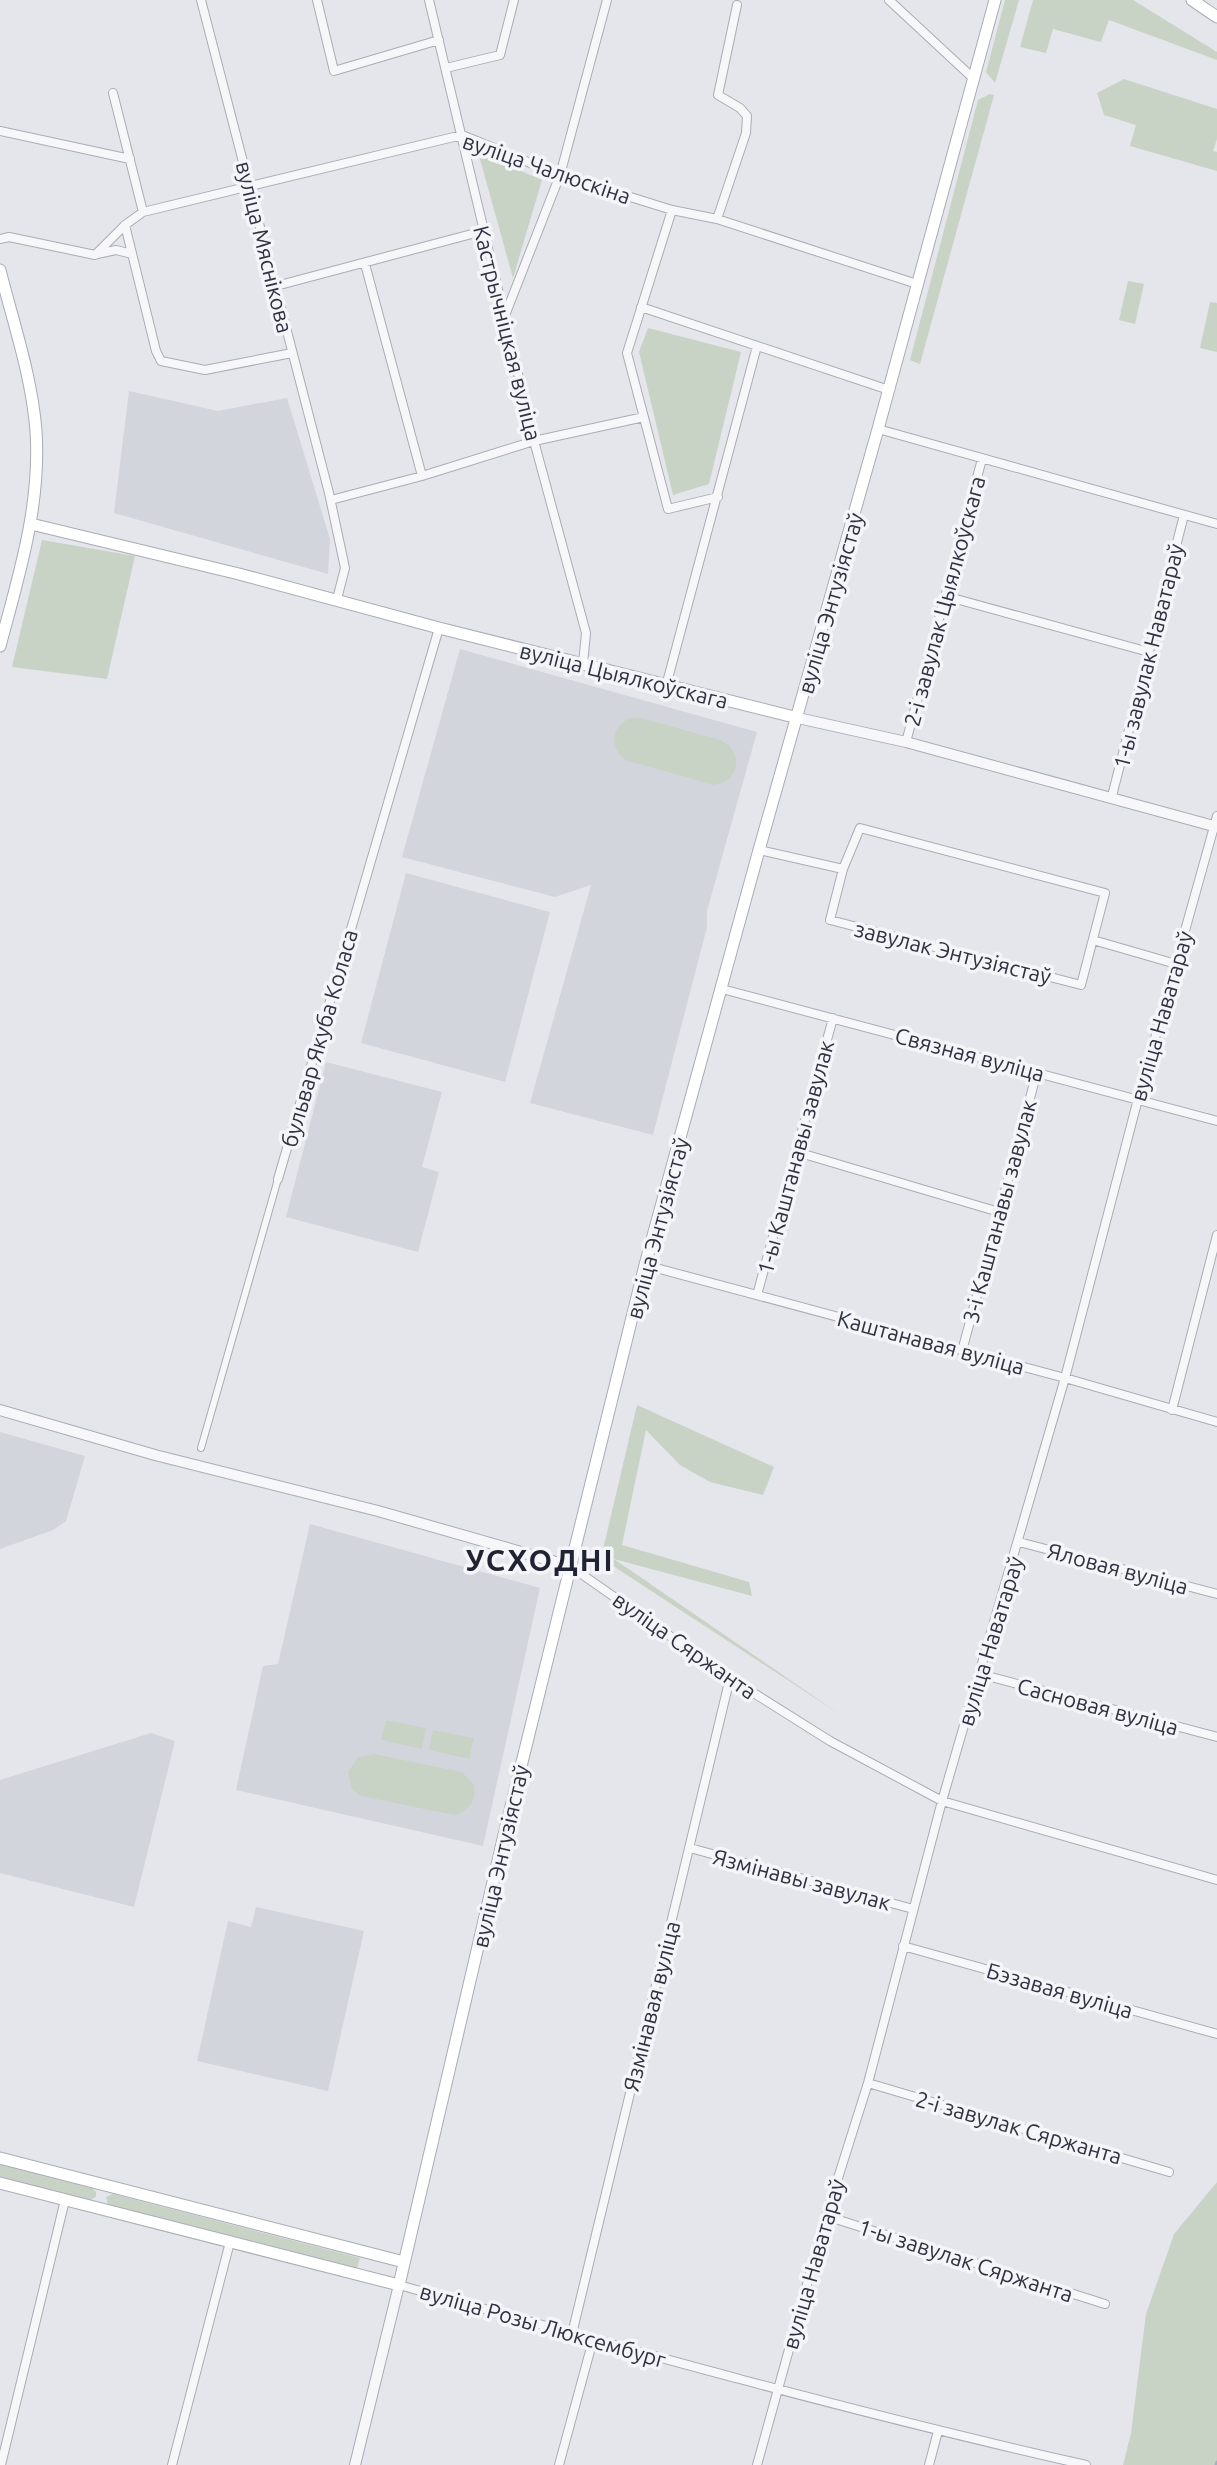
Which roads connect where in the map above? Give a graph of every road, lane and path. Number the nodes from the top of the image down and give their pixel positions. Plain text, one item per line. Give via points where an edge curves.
1 (201, 0) edge
2 (317, 0) edge
3 (429, 0) edge
4 (514, 0) edge
5 (607, 0) edge
6 (889, 0) edge
7 (995, 0) edge
8 (1192, 0) edge
9 (737, 5) dead end
10 (1217, 17) edge
11 (439, 40) junction
12 (446, 68) junction
13 (974, 79) junction
14 (113, 93) dead end
15 (0, 131) edge
16 (462, 135) junction
17 (130, 159) junction
18 (560, 175) junction
19 (250, 186) junction
20 (672, 210) junction
21 (143, 212) junction
22 (717, 219) junction
23 (125, 225) junction
24 (483, 231) junction
25 (0, 239) edge
26 (97, 254) junction
27 (132, 254) junction
28 (365, 264) junction
29 (0, 270) edge
30 (917, 284) junction
31 (276, 286) junction
32 (641, 307) junction
33 (504, 318) junction
34 (757, 346) junction
35 (292, 353) junction
36 (889, 390) junction
37 (644, 417) junction
38 (878, 429) junction
39 (534, 441) junction
40 (982, 459) junction
41 (422, 476) junction
42 (330, 497) junction
43 (718, 497) junction
44 (1184, 515) junction
45 (31, 524) junction
46 (1217, 524) edge
47 (945, 596) junction
48 (337, 599) junction
49 (439, 628) junction
50 (0, 646) edge
51 (1149, 652) junction
52 (583, 664) junction
53 (666, 686) junction
54 (798, 718) junction
55 (906, 742) junction
56 (1112, 796) junction
57 (1216, 823) edge
58 (759, 850) junction
59 (843, 869) junction
60 (1093, 940) junction
61 (1176, 964) junction
62 (722, 989) junction
63 (833, 1018) junction
64 (1037, 1072) junction
65 (1138, 1099) junction
66 (1217, 1121) edge
67 (797, 1152) junction
68 (278, 1179) joint
69 (999, 1212) junction
70 (1217, 1235) edge
71 (645, 1265) junction
72 (1213, 1267) edge
73 (757, 1295) junction
74 (962, 1351) junction
75 (1065, 1378) junction
76 (0, 1410) edge
77 (1172, 1410) junction
78 (1217, 1422) edge
79 (201, 1448) dead end
80 (1019, 1542) junction
81 (570, 1566) junction
82 (1217, 1594) edge
83 (980, 1674) junction
84 (730, 1678) junction
85 (1217, 1737) edge
86 (942, 1801) junction
87 (690, 1848) junction
88 (1217, 1880) edge
89 (913, 1909) junction
90 (903, 1946) junction
91 (1217, 2034) edge
92 (868, 2083) junction
93 (0, 2158) edge
94 (1169, 2172) dead end
95 (0, 2183) edge
96 (65, 2200) junction
97 (826, 2216) junction
98 (230, 2242) junction
99 (404, 2262) junction
100 (399, 2285) junction
101 (1105, 2304) dead end
102 (572, 2334) junction
103 (593, 2340) junction
104 (777, 2389) junction
105 (938, 2431) junction
106 (1, 2465) edge
107 (172, 2465) edge
108 (355, 2465) edge
109 (559, 2465) edge
110 (757, 2465) edge
111 (929, 2465) edge
112 (1086, 2465) edge

1 - 19 street, вуліца Мяснікова
2 - 11 street via 334,71
3 - 11 street, Кастрычніцкая вуліца
4 - 12 street via 500,55
5 - 18 street
6 - 13 street
7 - 13 main road, вуліца Энтузіястаў
8 - 10 main road
9 - 22 street via 718,95 747,116 746,133
11 - 12 street, Кастрычніцкая вуліца
12 - 16 street, Кастрычніцкая вуліца
13 - 30 main road, вуліца Энтузіястаў
14 - 17 street
15 - 17 street
16 - 18 street, вуліца Чалюскіна
16 - 19 street, вуліца Чалюскіна
16 - 24 street, Кастрычніцкая вуліца
17 - 21 street
18 - 20 street, вуліца Чалюскіна
18 - 33 street
19 - 21 street, вуліца Чалюскіна
19 - 31 street, вуліца Мяснікова
20 - 22 street, вуліца Чалюскіна
20 - 32 street
21 - 23 street, вуліца Чалюскіна
22 - 30 street, вуліца Чалюскіна
23 - 26 street, вуліца Чалюскіна
23 - 27 street
24 - 28 street
24 - 33 street, Кастрычніцкая вуліца
25 - 26 street
26 - 27 street
27 - 35 street via 161,361 205,370
28 - 31 street
28 - 41 street
29 - 45 main road via 36,429
30 - 36 main road, вуліца Энтузіястаў
31 - 35 street, вуліца Мяснікова
32 - 34 street
32 - 37 street via 627,353
33 - 39 street, Кастрычніцкая вуліца
34 - 36 street
34 - 43 street
35 - 42 street, вуліца Мяснікова
36 - 38 main road, вуліца Энтузіястаў
37 - 39 street
37 - 43 street via 668,509
38 - 40 street
38 - 54 main road, вуліца Энтузіястаў
39 - 41 street
39 - 52 street, Кастрычніцкая вуліца via 586,633
40 - 44 street
40 - 47 street, 2-і завулак Цыялкоўскага
41 - 42 street
42 - 48 street, вуліца Мяснікова via 345,568
43 - 53 street
44 - 46 street
44 - 51 street, 1-ы завулак Наватараў
45 - 48 main road, вуліца Цыялкоўскага
45 - 50 main road
47 - 51 street
47 - 55 street, 2-і завулак Цыялкоўскага
48 - 49 main road, вуліца Цыялкоўскага
49 - 52 main road, вуліца Цыялкоўскага
49 - 68 street, бульвар Якуба Коласа
51 - 56 street, 1-ы завулак Наватараў
52 - 53 main road, вуліца Цыялкоўскага
53 - 54 main road, вуліца Цыялкоўскага
54 - 55 street, вуліца Цыялкоўскага
54 - 58 main road, вуліца Энтузіястаў
55 - 56 street, вуліца Цыялкоўскага
56 - 57 street, вуліца Цыялкоўскага
57 - 61 street, вуліца Наватараў
58 - 59 street
58 - 62 main road, вуліца Энтузіястаў
59 - 60 street, завулак Энтузіястаў via 860,828 1105,893
59 - 60 street, завулак Энтузіястаў via 830,920 1081,985
60 - 61 street
61 - 65 street, вуліца Наватараў
62 - 63 street, Связная вуліца
62 - 71 main road, вуліца Энтузіястаў
63 - 64 street, Связная вуліца
63 - 67 street, 1-ы Каштанавы завулак
64 - 65 street, Связная вуліца
64 - 69 street, 3-і Каштанавы завулак
65 - 66 street, Связная вуліца
65 - 75 street, вуліца Наватараў
67 - 69 street
67 - 73 street, 1-ы Каштанавы завулак
68 - 79 street, бульвар Якуба Коласа
69 - 74 street, 3-і Каштанавы завулак
70 - 72 street
71 - 73 street, Каштанавая вуліца
71 - 81 main road, вуліца Энтузіястаў
72 - 77 street
73 - 74 street, Каштанавая вуліца
74 - 75 street, Каштанавая вуліца
75 - 77 street, Каштанавая вуліца
75 - 80 street, вуліца Наватараў
76 - 81 street, вуліца Сяржанта
77 - 78 street, Каштанавая вуліца
80 - 82 street, Яловая вуліца
80 - 83 street, вуліца Наватараў
81 - 84 street, вуліца Сяржанта
81 - 99 main road, вуліца Энтузіястаў
83 - 85 street, Сасновая вуліца
83 - 86 street, вуліца Наватараў
84 - 86 street, вуліца Сяржанта via 830,1741
84 - 87 street, Язмінавая вуліца
86 - 88 street, вуліца Сяржанта
86 - 89 street, вуліца Наватараў
87 - 89 street, Язмінавы завулак
87 - 102 street, Язмінавая вуліца
89 - 90 street, вуліца Наватараў
90 - 91 street, Бэзавая вуліца
90 - 92 street, вуліца Наватараў
92 - 94 street, 2-і завулак Сяржанта
92 - 97 street, вуліца Наватараў
93 - 99 main road, вуліца Розы Люксембург
95 - 96 main road, вуліца Розы Люксембург
96 - 98 main road, вуліца Розы Люксембург
96 - 106 street
97 - 101 street, 1-ы завулак Сяржанта
97 - 104 street, вуліца Наватараў
98 - 100 main road, вуліца Розы Люксембург
98 - 107 street
99 - 100 main road, вуліца Энтузіястаў
100 - 102 street, вуліца Розы Люксембург
100 - 108 street, вуліца Энтузіястаў
102 - 103 street, вуліца Розы Люксембург
103 - 104 street, вуліца Розы Люксембург
103 - 109 street
104 - 105 street, вуліца Розы Люксембург
104 - 110 street, вуліца Наватараў
105 - 111 street
105 - 112 street, вуліца Розы Люксембург

